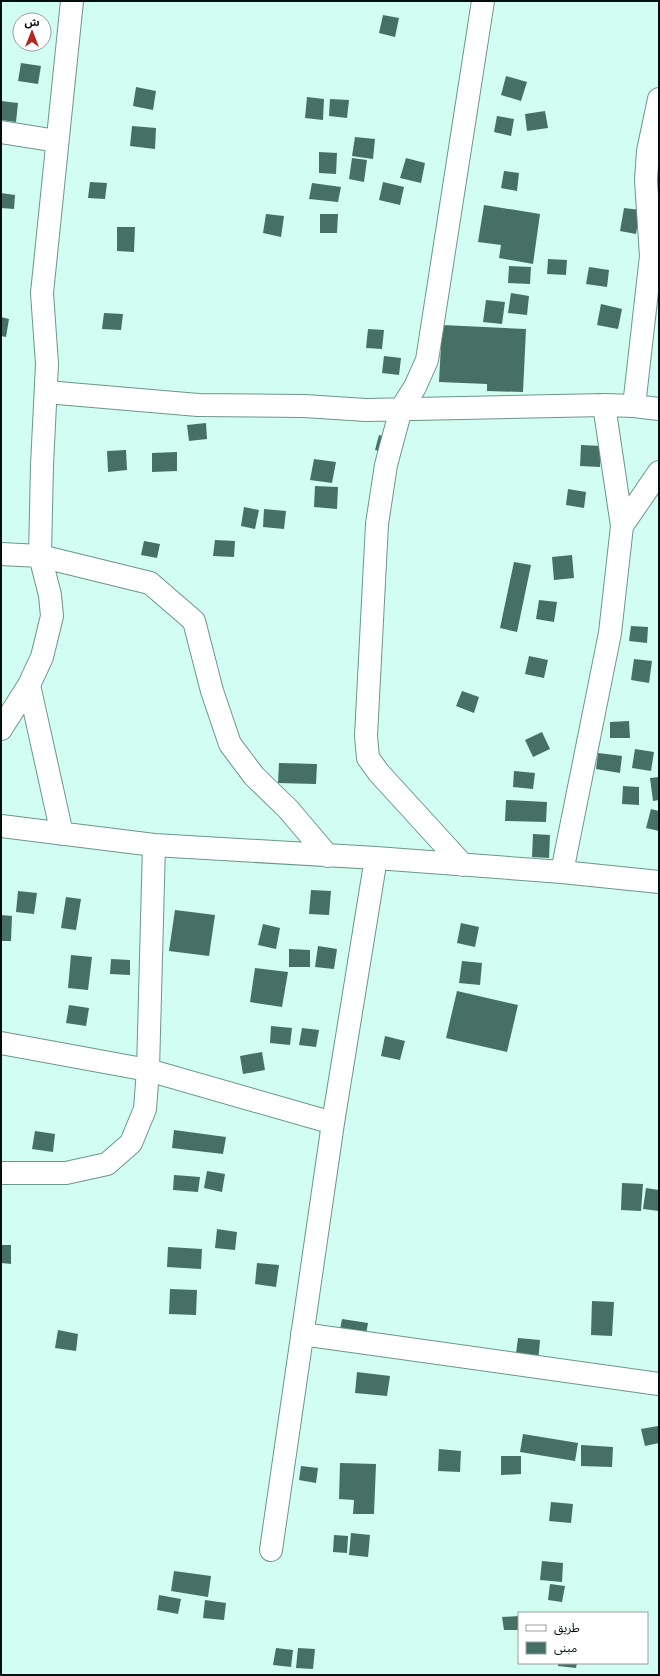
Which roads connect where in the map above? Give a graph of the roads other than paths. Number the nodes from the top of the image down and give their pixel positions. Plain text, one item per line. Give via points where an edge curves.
1 (72, 1) edge
2 (484, 1) edge
3 (659, 99) edge
4 (1, 132) edge
5 (57, 141) junction
6 (46, 392) junction
7 (604, 405) junction
8 (634, 406) junction
9 (401, 409) junction
10 (659, 409) edge
11 (659, 472) edge
12 (622, 526) junction
13 (1, 554) edge
14 (40, 556) junction
15 (29, 685) junction
16 (1, 729) edge
17 (1, 826) edge
18 (62, 834) junction
19 (154, 845) junction
20 (328, 856) junction
21 (376, 858) junction
22 (463, 865) junction
23 (562, 872) junction
24 (659, 882) edge
25 (1, 1044) edge
26 (148, 1070) junction
27 (333, 1123) junction
28 (1, 1173) edge
29 (302, 1334) junction
30 (659, 1384) edge
31 (271, 1550) dead end

1 - 5 street
2 - 9 street via 427,360 415,387
3 - 8 street via 648,151 646,180 651,256
4 - 5 street
5 - 6 street via 42,293 47,364
6 - 9 street via 198,405
6 - 14 street
7 - 8 street
7 - 9 street
7 - 12 street
8 - 10 street
9 - 22 street via 386,465 377,524 366,736 368,758
11 - 12 street
12 - 23 street via 610,633
13 - 14 street
14 - 15 street via 50,594 52,616 42,657
14 - 20 street via 150,584 194,621 212,690 230,744 254,776 288,809
15 - 16 street
15 - 18 street
17 - 18 street
18 - 19 street
19 - 20 street
19 - 26 street
20 - 21 street
21 - 22 street
21 - 27 street
22 - 23 street
23 - 24 street
25 - 26 street
26 - 27 street
26 - 28 street via 145,1109 131,1143 107,1164 66,1173
27 - 29 street
29 - 30 street
29 - 31 street

